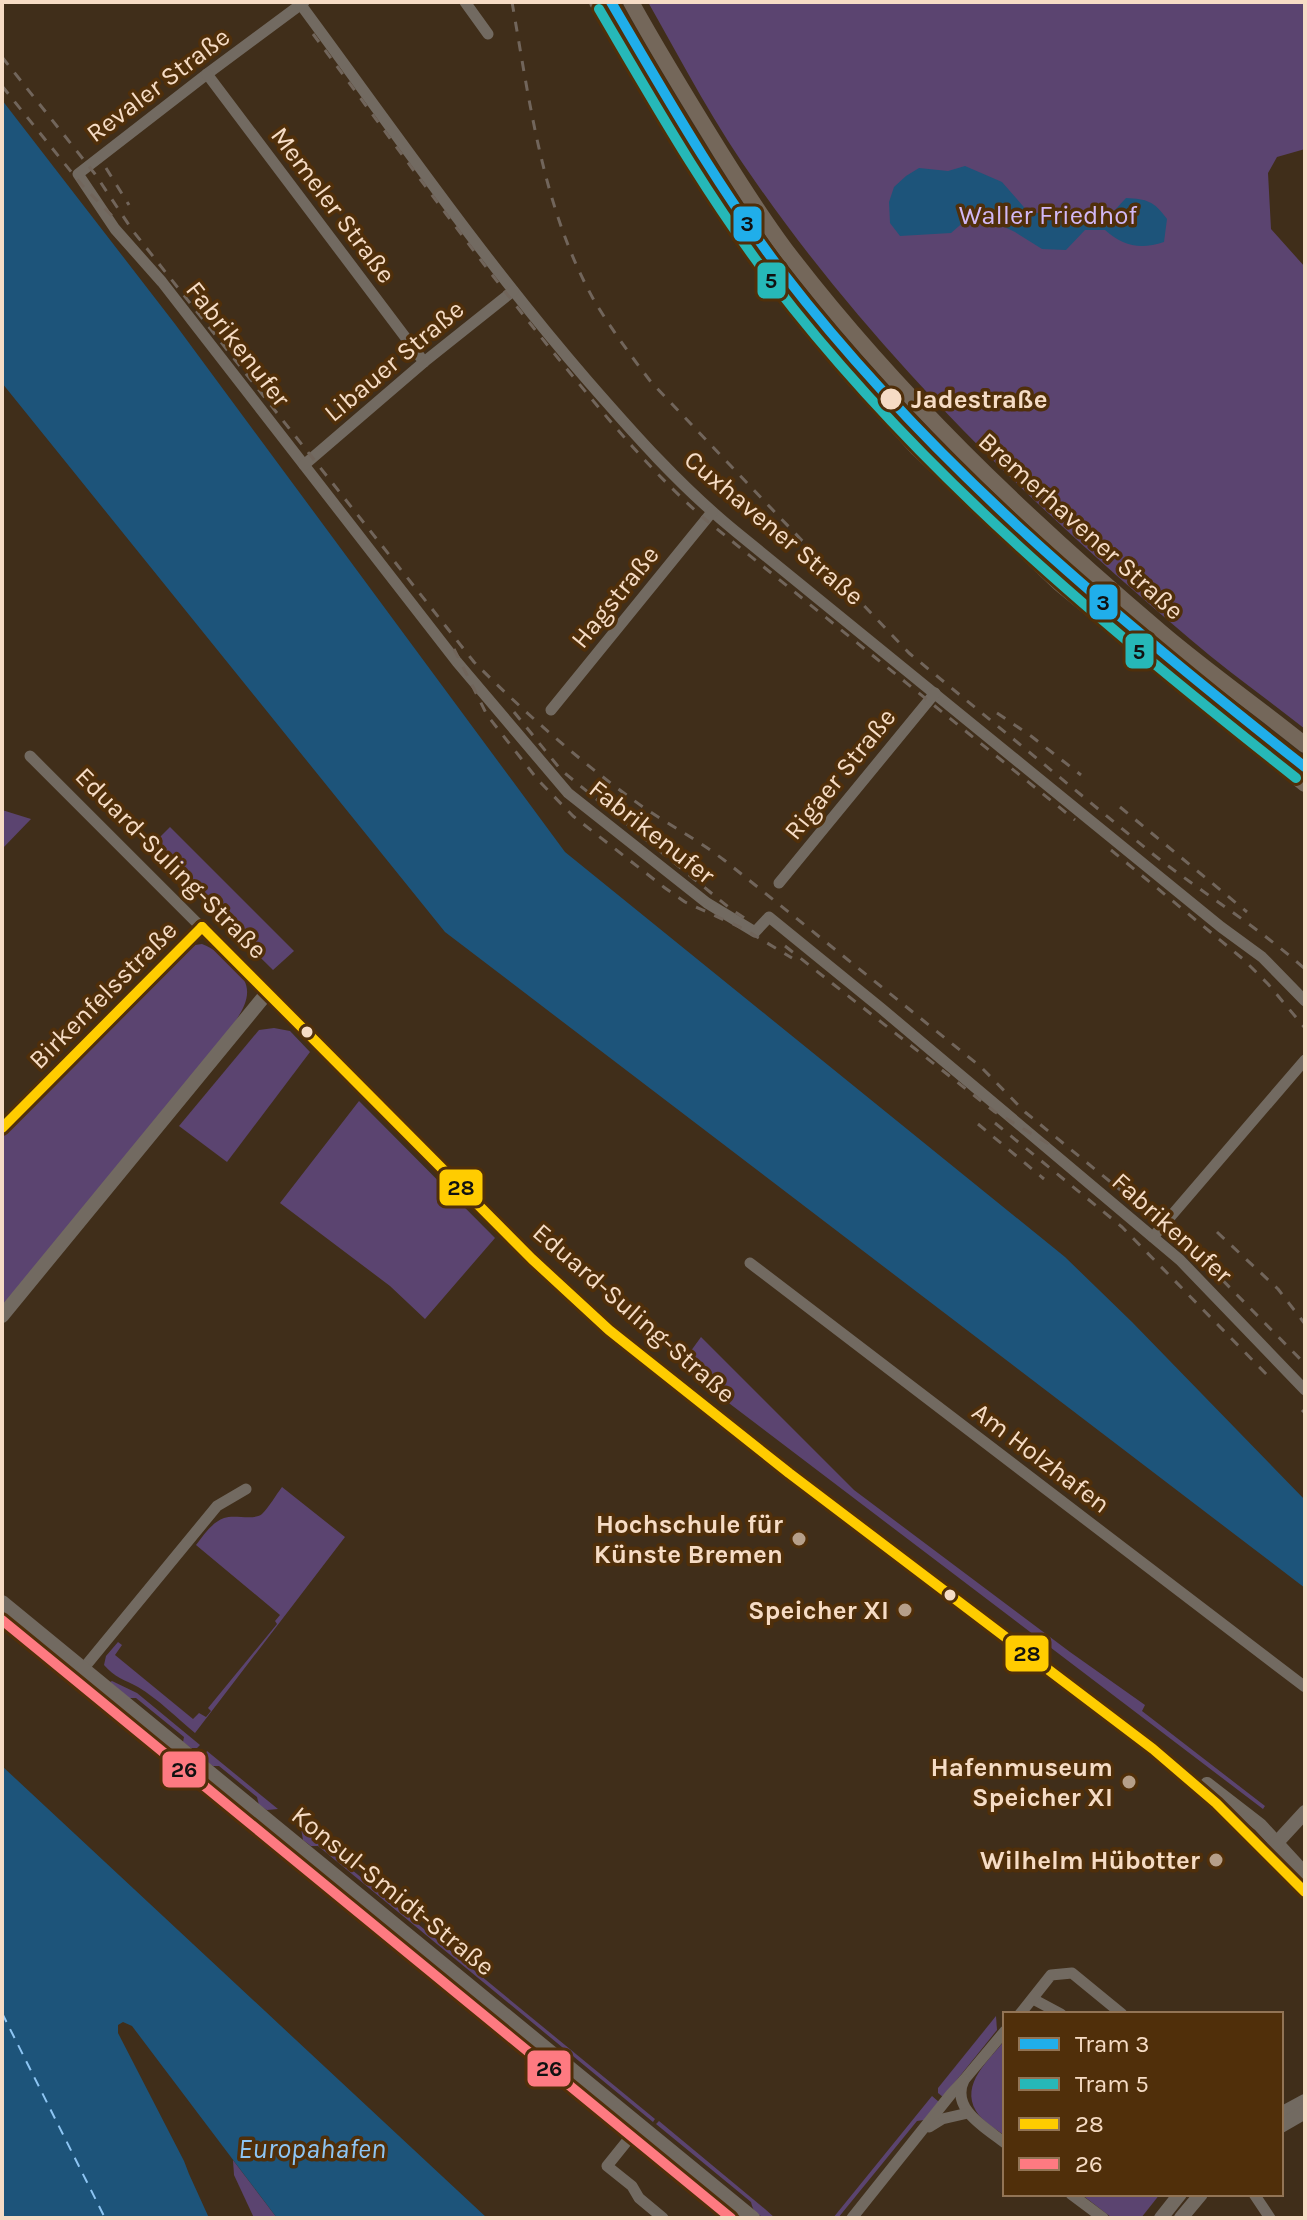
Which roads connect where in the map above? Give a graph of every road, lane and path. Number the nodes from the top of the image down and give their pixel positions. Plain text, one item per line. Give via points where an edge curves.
1 (465, 2) edge
2 (597, 2) edge
3 (631, 2) edge
4 (302, 3) edge
5 (488, 34) dead end
6 (207, 74) junction
7 (78, 174) joint
8 (513, 291) junction
9 (424, 362) junction
10 (304, 465) junction
11 (712, 512) junction
12 (935, 693) junction
13 (551, 710) dead end
14 (1305, 745) edge
15 (30, 756) dead end
16 (1305, 784) edge
17 (779, 883) dead end
18 (202, 927) junction
19 (267, 993) junction
20 (1305, 1001) edge
21 (1305, 1060) edge
22 (2, 1128) edge
23 (1153, 1237) junction
24 (750, 1263) dead end
25 (2, 1316) edge
26 (1305, 1390) edge
27 (246, 1489) dead end
28 (2, 1602) edge
29 (83, 1669) junction
30 (1305, 1687) edge
31 (1305, 1812) edge
32 (1272, 1849) junction
33 (1305, 1874) edge
34 (1305, 1892) edge
35 (1033, 1999) junction
36 (1022, 2012) edge
37 (1057, 2012) edge
38 (1120, 2012) edge
39 (1003, 2033) edge
40 (964, 2080) junction
41 (1305, 2101) edge
42 (1305, 2112) edge
43 (968, 2113) junction
44 (1283, 2113) edge
45 (640, 2125) junction
46 (1283, 2125) edge
47 (922, 2132) junction
48 (1003, 2141) edge
49 (1074, 2196) edge
50 (1178, 2196) edge
51 (1199, 2196) edge
52 (1255, 2196) edge
53 (663, 2218) edge
54 (753, 2218) edge
55 (852, 2218) edge
56 (1103, 2218) edge
57 (1161, 2218) edge
58 (1181, 2218) edge
59 (1270, 2218) edge

1 - 5 street
2 - 16 main road, Bremerhavener Straße via 714,196 765,271 851,376 918,449 1059,583
3 - 14 main road, Bremerhavener Straße via 758,211 902,388 1073,557
4 - 6 street, Revaler Straße
4 - 8 street, Cuxhavener Straße
6 - 7 street, Revaler Straße
6 - 9 street, Memeler Straße
7 - 10 street, Fabrikenufer via 115,229
8 - 9 street, Libauer Straße
8 - 11 street, Cuxhavener Straße via 641,443
9 - 10 street, Libauer Straße
10 - 23 street, Fabrikenufer via 457,662 568,793 707,903 755,932 769,917
11 - 12 street, Cuxhavener Straße
11 - 13 street, Hagstraße
12 - 17 street, Rigaer Straße
12 - 20 street, Cuxhavener Straße via 1262,957
15 - 18 street, Eduard-Suling-Straße
18 - 19 street, Eduard-Suling-Straße
18 - 22 street, Birkenfelsstraße
19 - 25 street
19 - 32 street, Eduard-Suling-Straße via 609,1330 1153,1749
21 - 23 street
23 - 26 street, Fabrikenufer
24 - 30 street, Am Holzhafen
27 - 29 street via 217,1506
28 - 29 street, Konsul-Smidt-Straße
29 - 45 street, Konsul-Smidt-Straße
31 - 32 street
32 - 33 street, Eduard-Suling-Straße
32 - 34 street, Eduard-Suling-Straße
35 - 36 street
35 - 37 street
35 - 38 street via 1051,1975 1072,1973
39 - 40 street
40 - 43 street via 961,2095
40 - 47 street
41 - 44 street
42 - 46 street
43 - 47 street via 942,2119
43 - 48 street
45 - 53 street via 607,2166
45 - 54 street, Konsul-Smidt-Straße
47 - 55 street
49 - 56 street
50 - 57 street
51 - 58 street
52 - 59 street

